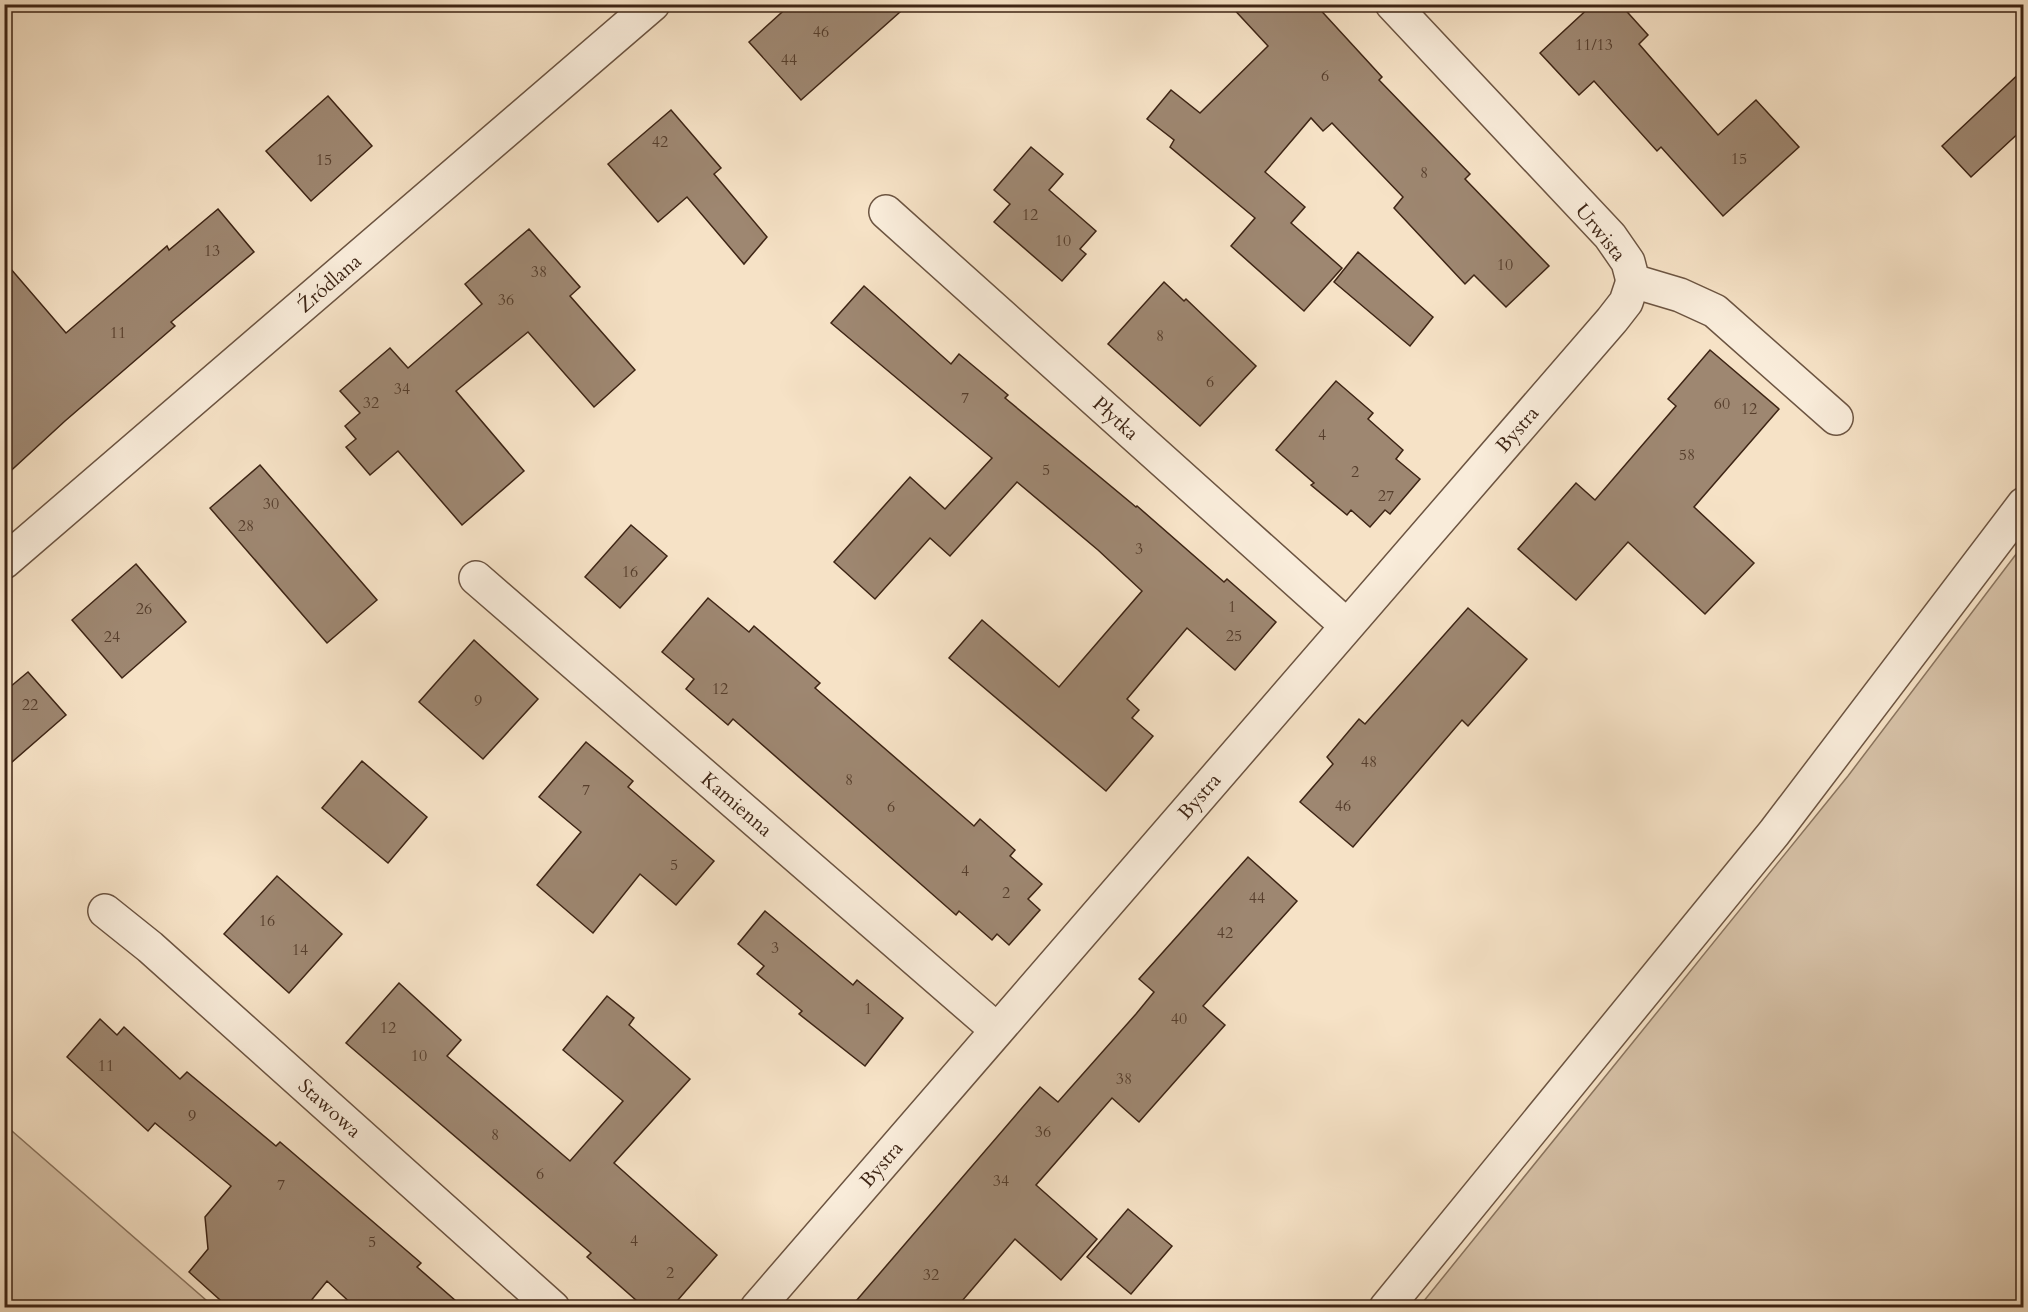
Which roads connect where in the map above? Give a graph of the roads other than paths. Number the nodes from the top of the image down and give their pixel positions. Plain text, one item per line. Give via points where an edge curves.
1 (653, 4) edge
2 (1392, 4) edge
3 (886, 212) dead end
4 (1633, 281) junction
5 (1836, 418) dead end
6 (2024, 504) edge
7 (4, 562) edge
8 (476, 578) dead end
9 (1346, 625) junction
10 (105, 911) dead end
11 (997, 1030) junction
12 (553, 1308) edge
13 (757, 1308) edge
14 (1386, 1308) edge

1 - 7 street, Źródlana
2 - 4 street, Urwista via 1610,236 1628,262
3 - 9 street, Płytka
4 - 5 street, Urwista via 1680,295 1714,311
4 - 9 street, Bystra via 1626,302 1612,320
6 - 14 street via 1774,833
8 - 11 street, Kamienna
9 - 11 street, Bystra
10 - 12 street, Stawowa
11 - 13 street, Bystra

